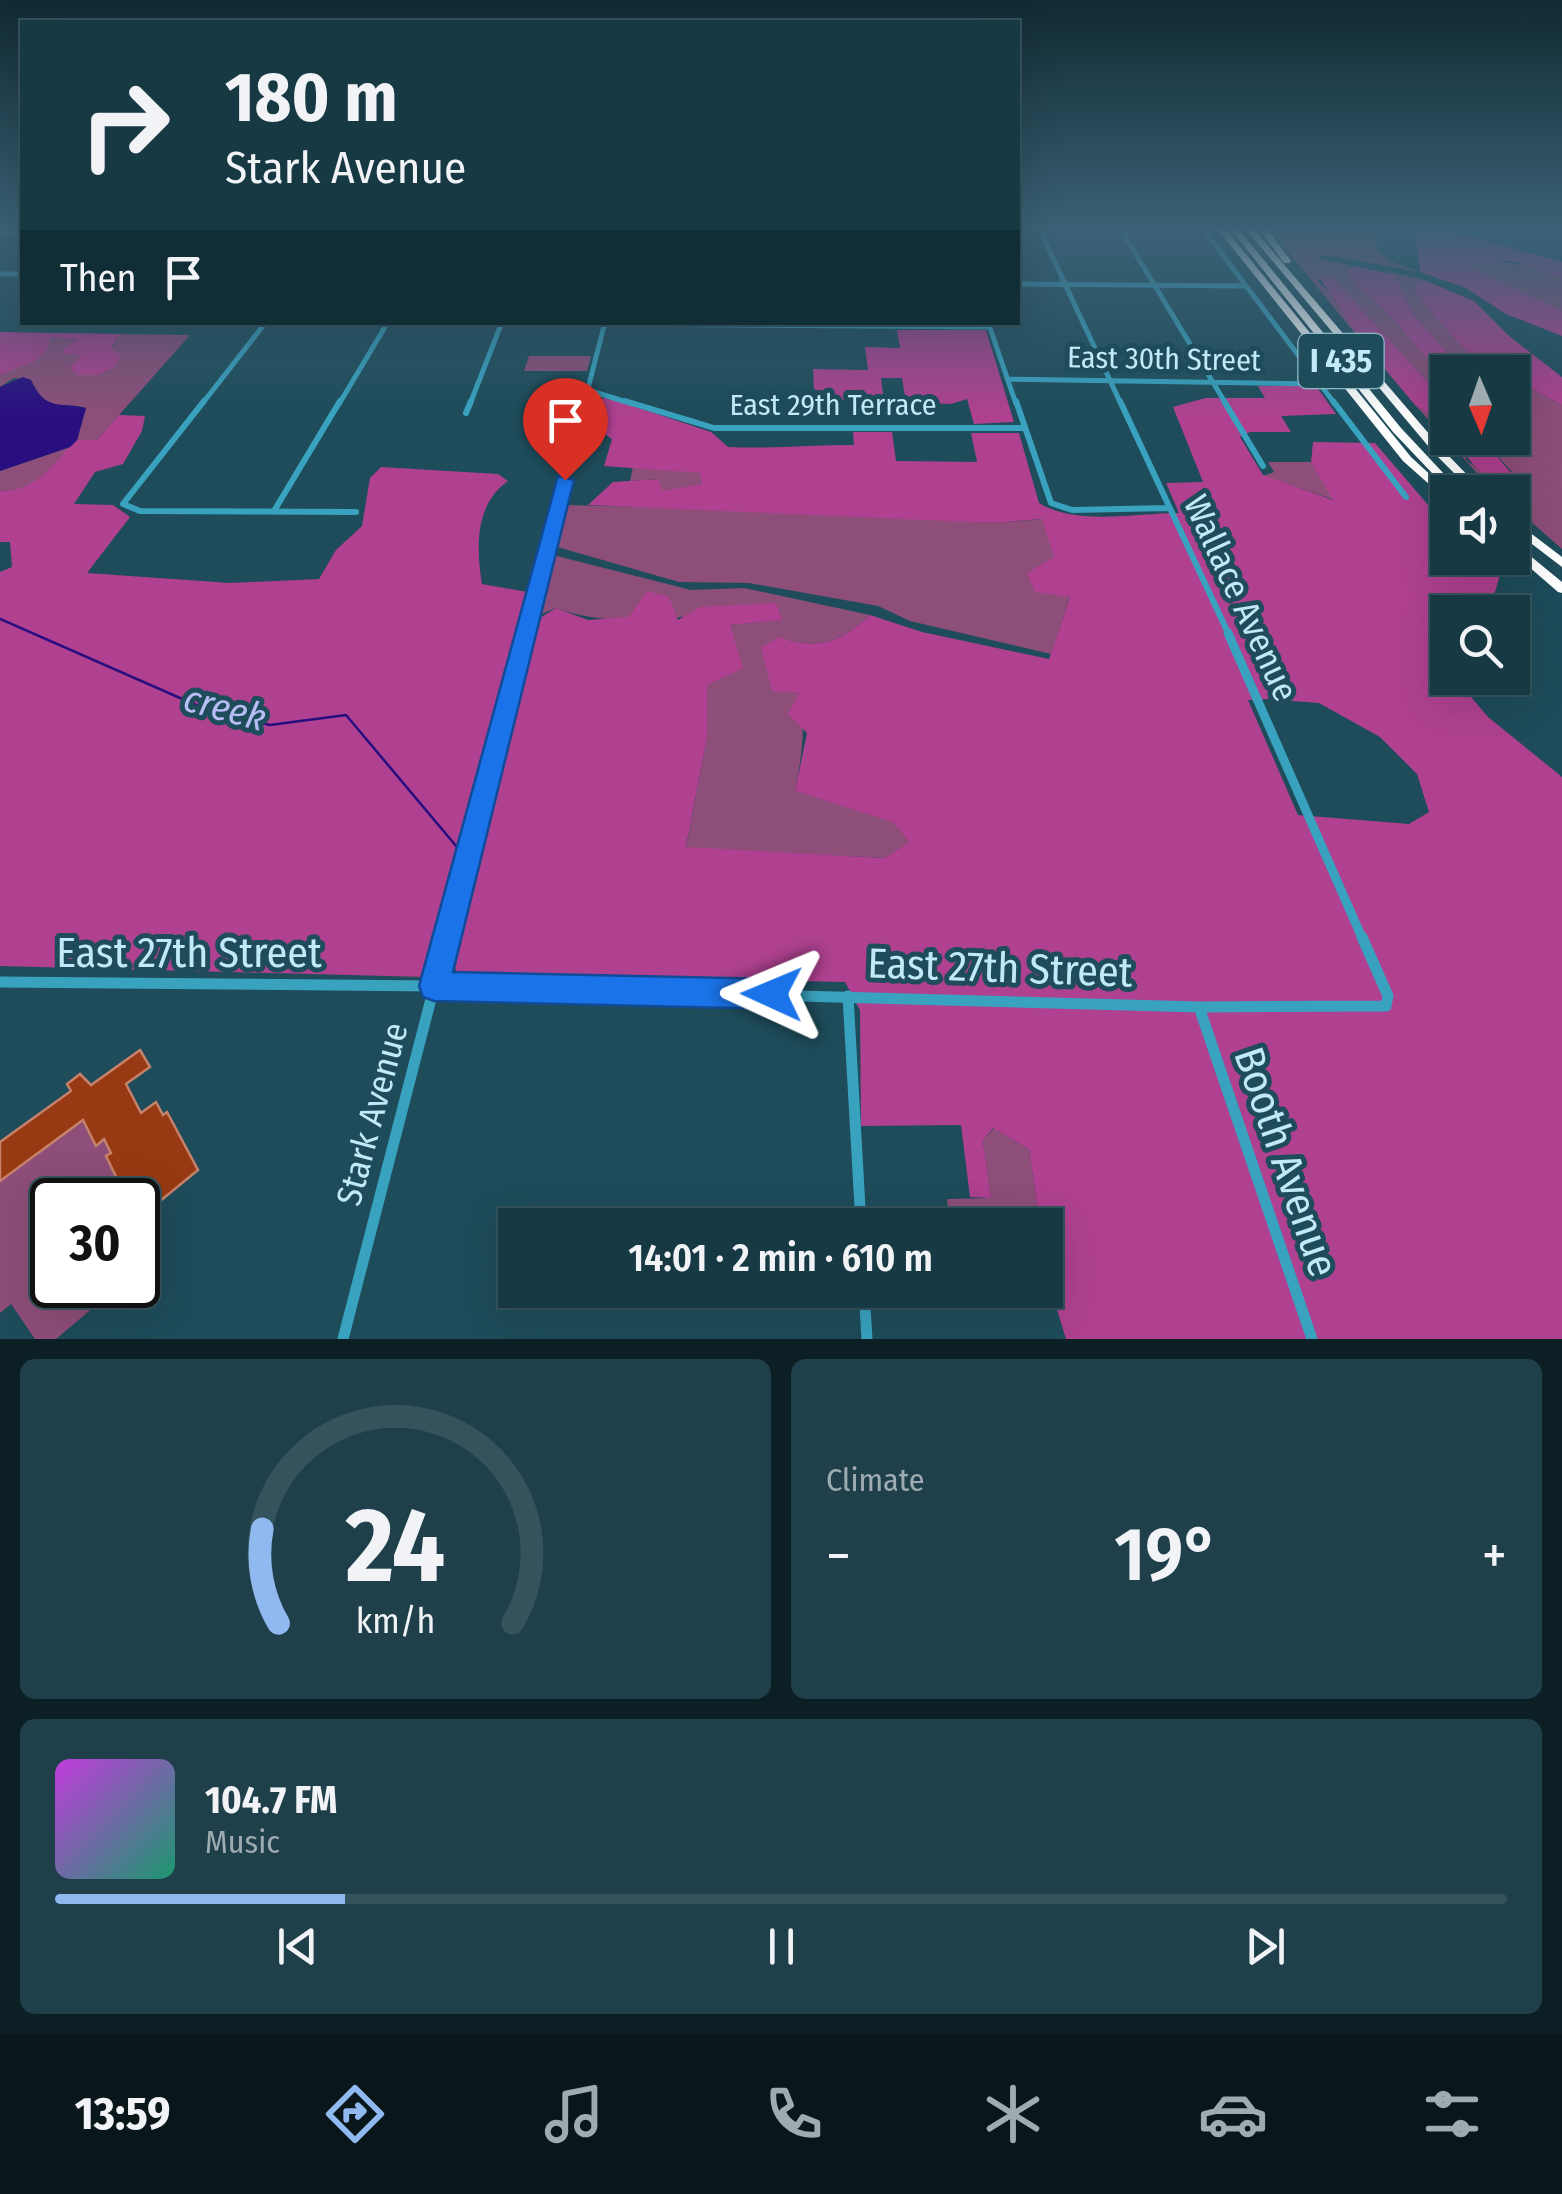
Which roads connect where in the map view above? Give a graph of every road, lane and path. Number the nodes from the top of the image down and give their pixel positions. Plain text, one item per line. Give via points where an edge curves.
1 (1067, 288) edge
2 (1158, 288) edge
3 (1248, 288) edge
4 (1262, 288) edge
5 (1268, 288) edge
6 (1283, 288) edge
7 (1301, 288) edge
8 (1302, 288) edge
9 (1307, 296) junction
10 (1280, 304) junction
11 (264, 325) edge
12 (386, 325) edge
13 (501, 325) edge
14 (604, 325) edge
15 (989, 325) edge
16 (1007, 379) junction
17 (1109, 380) junction
18 (1214, 382) junction
19 (1320, 384) junction
20 (588, 390) junction
21 (466, 413) dead end
22 (1024, 428) junction
23 (1263, 466) dead end
24 (1440, 475) edge
25 (1462, 475) edge
26 (1430, 481) edge
27 (1406, 497) dead end
28 (1169, 508) junction
29 (274, 512) junction
30 (356, 512) dead end
31 (1530, 538) edge
32 (1530, 561) edge
33 (1562, 564) edge
34 (1530, 567) edge
35 (1547, 576) junction
36 (1562, 589) edge
37 (0, 982) edge
38 (434, 986) junction
39 (848, 996) junction
40 (1388, 996) joint
41 (1199, 1007) junction
42 (859, 1208) edge
43 (865, 1308) edge
44 (343, 1339) edge
45 (867, 1339) edge
46 (1312, 1339) edge

1 - 17 street, Wallace Avenue
2 - 18 street
3 - 19 street
4 - 10 highway
5 - 10 highway
6 - 24 highway, I 435
7 - 9 highway, I 435
8 - 9 highway
9 - 25 highway, I 435
10 - 26 highway
11 - 29 street via 123,504 140,511
12 - 29 street
13 - 21 street
14 - 20 street, Stark Avenue
15 - 16 street
16 - 17 street, East 30th Street
16 - 22 street
17 - 18 street, East 30th Street
17 - 28 street, Wallace Avenue
18 - 19 street, East 30th Street
18 - 23 street
19 - 27 street
20 - 22 street, East 29th Terrace via 714,428
20 - 38 street, Stark Avenue
22 - 28 street via 1046,497 1055,505
28 - 40 street, Wallace Avenue
29 - 30 street
31 - 33 highway
32 - 35 highway
34 - 35 highway
35 - 36 highway
37 - 38 street, East 27th Street
38 - 39 street, East 27th Street
38 - 44 street, Stark Avenue
39 - 41 street, East 27th Street
39 - 42 street
40 - 41 street, East 27th Street via 1377,1009
41 - 46 street, Booth Avenue
43 - 45 street

